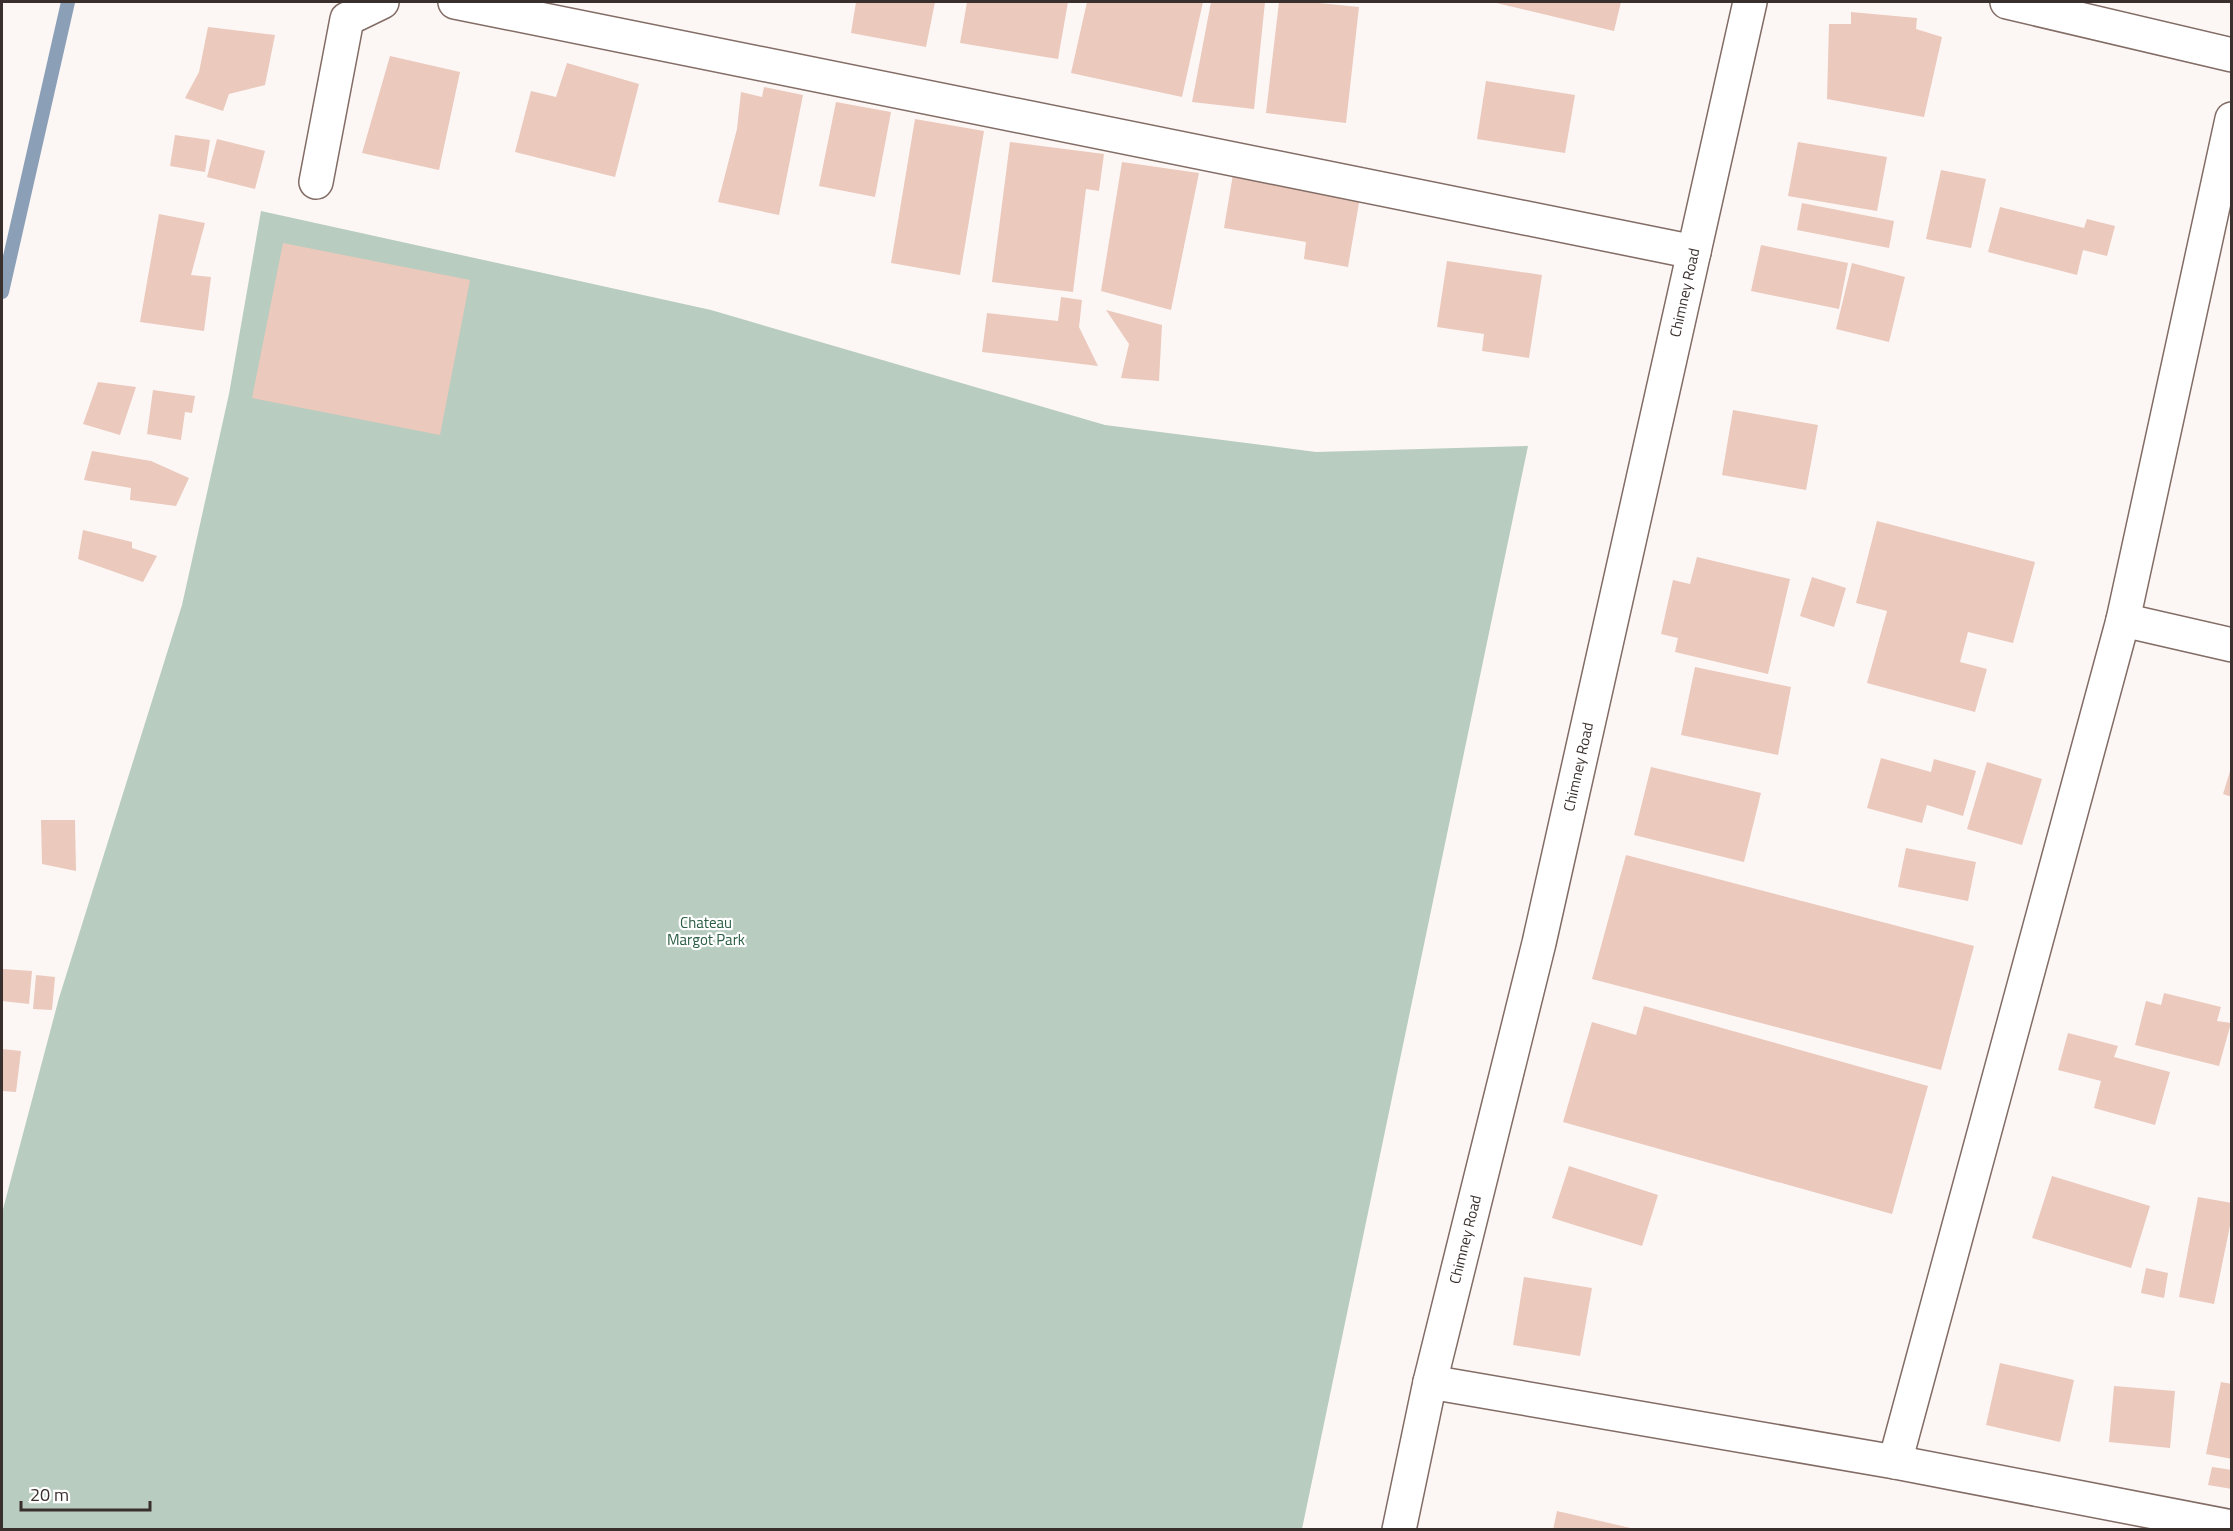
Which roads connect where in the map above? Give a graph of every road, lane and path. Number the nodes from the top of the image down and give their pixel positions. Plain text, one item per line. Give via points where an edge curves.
1 (382, 2) edge
2 (455, 2) edge
3 (1750, 2) edge
4 (2007, 2) edge
5 (2232, 56) edge
6 (2232, 118) edge
7 (316, 182) dead end
8 (1694, 252) junction
9 (2123, 620) junction
10 (2232, 645) edge
11 (1430, 1382) junction
12 (1895, 1462) junction
13 (2232, 1527) edge
14 (1399, 1530) edge

1 - 7 street via 347,19
2 - 8 street
3 - 8 street, Chimney Road
4 - 5 street
6 - 9 street
8 - 11 street, Chimney Road via 1542,932
9 - 10 street
9 - 12 street
11 - 12 street
11 - 14 street, Chimney Road
12 - 13 street

